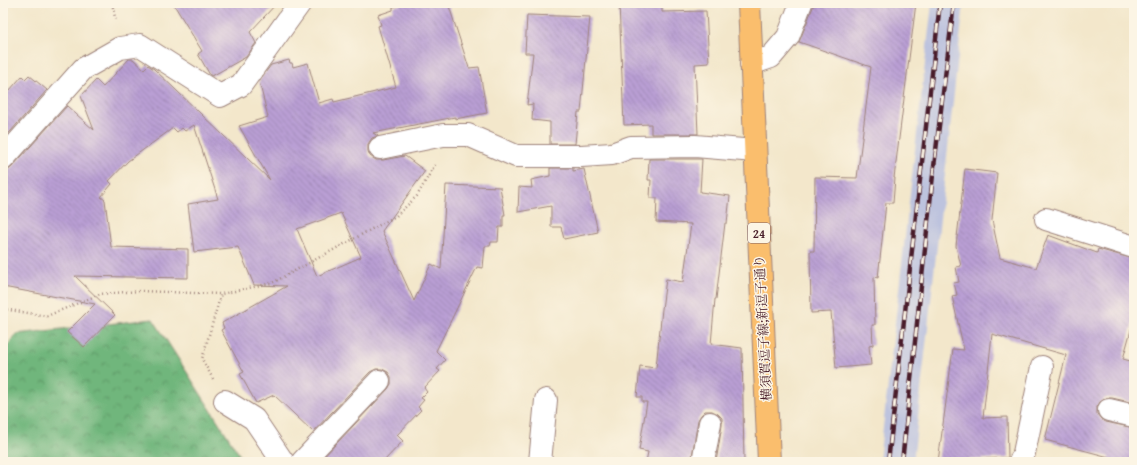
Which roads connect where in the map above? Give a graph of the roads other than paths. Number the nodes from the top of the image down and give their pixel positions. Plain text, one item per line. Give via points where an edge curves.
1 (300, 3) edge
2 (749, 3) edge
3 (801, 3) edge
4 (751, 64) junction
5 (380, 148) dead end
6 (755, 151) junction
7 (3, 159) edge
8 (1046, 219) dead end
9 (1134, 248) edge
10 (1042, 368) dead end
11 (379, 381) dead end
12 (546, 400) dead end
13 (225, 401) road end
14 (1110, 410) dead end
15 (1134, 416) edge
16 (710, 423) dead end
17 (283, 462) edge
18 (302, 462) edge
19 (540, 462) edge
20 (703, 462) edge
21 (769, 462) edge
22 (1020, 462) edge

1 - 7 street via 241,85 220,96 140,45 120,48 83,69
2 - 4 main road, 横須賀逗子線;新逗子通り / 24
3 - 4 street via 788,36 771,57
4 - 6 main road, 横須賀逗子線;新逗子通り / 24
5 - 6 street via 443,135 468,135 516,156 612,154 631,147 695,146
6 - 21 main road, 横須賀逗子線;新逗子通り / 24
8 - 9 street
10 - 22 street
11 - 18 street
12 - 19 street
13 - 17 street via 254,419
14 - 15 street
16 - 20 street

